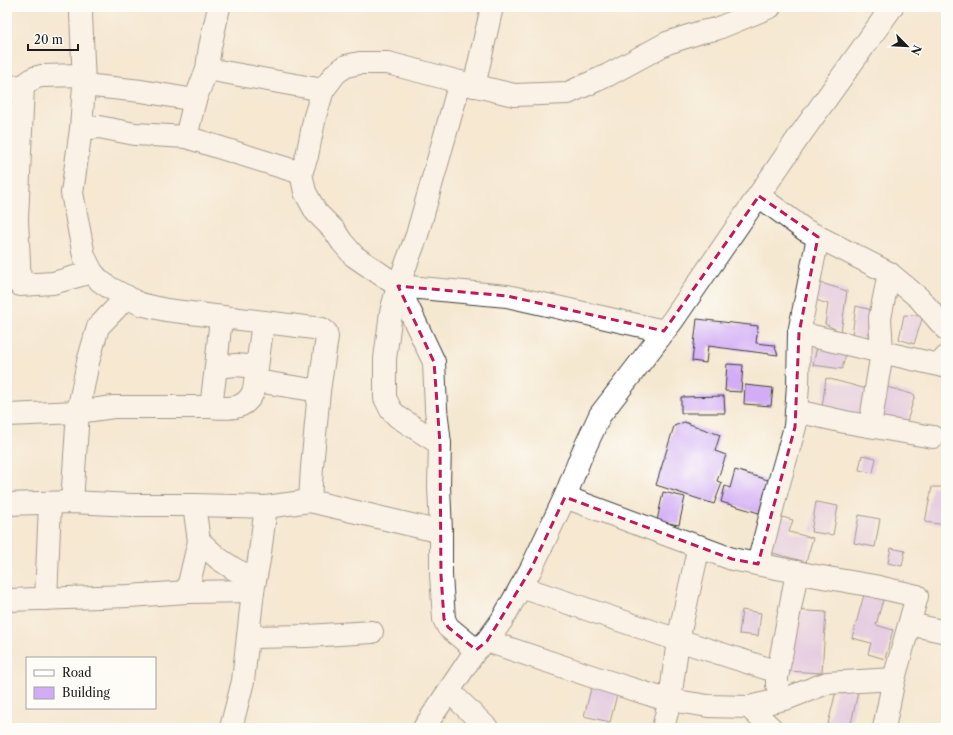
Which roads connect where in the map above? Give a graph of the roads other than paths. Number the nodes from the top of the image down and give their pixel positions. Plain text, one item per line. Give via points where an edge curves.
1 (82, 7) edge
2 (219, 7) edge
3 (492, 7) edge
4 (770, 7) edge
5 (892, 7) edge
6 (207, 69) junction
7 (83, 80) junction
8 (467, 84) junction
9 (15, 86) edge
10 (323, 90) junction
11 (195, 100) junction
12 (81, 130) junction
13 (186, 138) junction
14 (301, 173) junction
15 (759, 196) junction
16 (818, 237) junction
17 (92, 272) junction
18 (889, 273) junction
19 (398, 286) junction
20 (126, 296) junction
21 (221, 317) junction
22 (263, 322) junction
23 (946, 329) edge
24 (664, 331) junction
25 (799, 333) junction
26 (882, 352) junction
27 (946, 357) edge
28 (216, 367) junction
29 (256, 374) junction
30 (319, 391) junction
31 (211, 407) junction
32 (796, 411) junction
33 (78, 412) junction
34 (7, 415) edge
35 (870, 426) junction
36 (933, 437) dead end
37 (440, 444) junction
38 (565, 497) junction
39 (310, 501) junction
40 (72, 502) junction
41 (50, 503) junction
42 (7, 504) edge
43 (194, 505) junction
44 (266, 507) junction
45 (441, 532) junction
46 (199, 541) junction
47 (699, 546) junction
48 (758, 564) junction
49 (797, 572) junction
50 (254, 585) junction
51 (521, 587) junction
52 (187, 592) junction
53 (46, 599) junction
54 (7, 600) edge
55 (910, 624) junction
56 (372, 632) dead end
57 (946, 632) edge
58 (248, 637) junction
59 (678, 640) junction
60 (482, 645) junction
61 (778, 672) junction
62 (894, 679) junction
63 (449, 691) junction
64 (670, 700) junction
65 (778, 700) junction
66 (750, 707) junction
67 (232, 728) edge
68 (424, 728) edge
69 (487, 728) edge
70 (663, 728) edge
71 (771, 728) edge
72 (884, 728) edge

1 - 7 street
2 - 6 street
3 - 8 street
4 - 8 street via 716,29 667,43 568,93 514,95
5 - 15 street
6 - 10 street
6 - 11 street
7 - 9 street via 41,76
7 - 11 street
7 - 12 street
8 - 10 street via 388,63 360,63 346,66 336,73
8 - 19 street
9 - 17 street via 20,285 53,283
10 - 14 street
11 - 13 street
12 - 13 street via 99,127 135,134
12 - 17 street via 72,193 84,256
13 - 14 street
14 - 19 street via 305,192 316,212 354,256
15 - 16 street
15 - 24 street
16 - 18 street
16 - 25 street
17 - 20 street via 100,281
18 - 23 street via 919,298
18 - 26 street via 880,318
19 - 24 street via 506,296
19 - 37 street via 434,362
19 - 37 street via 384,358 385,398 398,417
20 - 21 street via 140,304 166,310
20 - 33 street via 98,327
21 - 22 street
21 - 28 street
22 - 29 street
22 - 30 street via 322,329 326,332
24 - 38 street via 600,415
25 - 26 street
25 - 32 street
26 - 27 street via 943,366
26 - 35 street
28 - 29 street via 236,365
28 - 31 street
29 - 30 street
29 - 31 street via 252,396 244,404 227,409
30 - 39 street
31 - 33 street via 134,406
32 - 35 street
32 - 48 street via 795,427
33 - 34 street
33 - 40 street
35 - 36 street
37 - 45 street
38 - 47 street
38 - 51 street
39 - 44 street
39 - 45 street
40 - 41 street
40 - 43 street
41 - 42 street
41 - 53 street
43 - 44 street
43 - 46 street
44 - 50 street
45 - 60 street via 440,575 444,620 448,627
46 - 50 street
46 - 52 street
47 - 48 street via 732,559
47 - 59 street
48 - 49 street
49 - 55 street via 917,596
49 - 61 street
50 - 52 street
50 - 58 street
51 - 59 street
51 - 60 street via 502,620
52 - 53 street
53 - 54 street
55 - 57 street
55 - 62 street
56 - 58 street
58 - 67 street via 243,680
59 - 61 street
59 - 64 street
60 - 63 street
60 - 64 street
61 - 65 street
62 - 65 street via 827,683
62 - 72 street
63 - 68 street
63 - 69 street
64 - 66 street via 708,706
64 - 70 street
65 - 66 street
66 - 71 street

